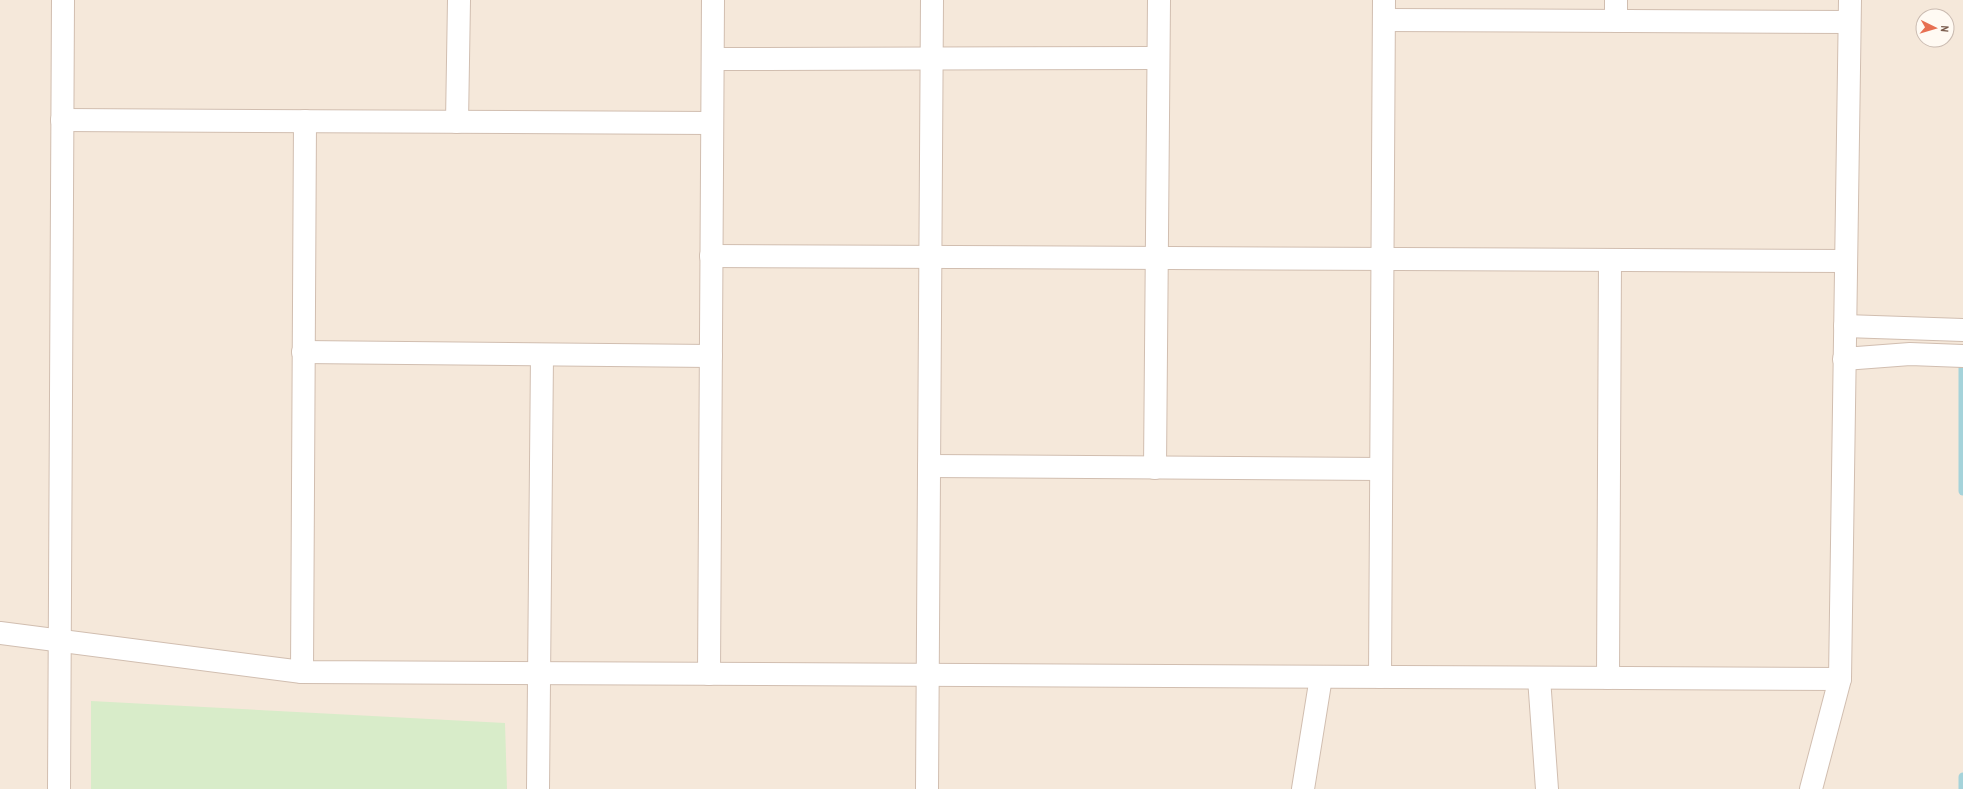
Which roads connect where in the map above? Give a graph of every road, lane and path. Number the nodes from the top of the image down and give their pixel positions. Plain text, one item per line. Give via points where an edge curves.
1 (63, 0) edge
2 (459, 0) edge
3 (713, 0) edge
4 (932, 0) edge
5 (1159, 0) edge
6 (1616, 0) edge
7 (1850, 0) edge
8 (1384, 10) edge
9 (1616, 21) junction
10 (1849, 22) junction
11 (1158, 58) junction
12 (713, 59) junction
13 (932, 59) junction
14 (62, 120) junction
15 (305, 121) junction
16 (457, 122) junction
17 (712, 124) junction
18 (711, 256) junction
19 (931, 257) junction
20 (1156, 258) junction
21 (1383, 259) junction
22 (1610, 260) junction
23 (1846, 261) junction
24 (1845, 326) junction
25 (1963, 330) edge
26 (304, 352) junction
27 (542, 354) junction
28 (711, 356) junction
29 (1963, 356) edge
30 (1844, 359) junction
31 (929, 466) junction
32 (1155, 468) junction
33 (1382, 469) junction
34 (0, 633) edge
35 (60, 641) junction
36 (302, 672) junction
37 (540, 673) junction
38 (709, 674) junction
39 (928, 675) junction
40 (1321, 677) junction
41 (1380, 677) junction
42 (1539, 678) junction
43 (1608, 678) junction
44 (1840, 679) junction
45 (59, 789) edge
46 (538, 789) edge
47 (927, 789) edge
48 (1303, 789) edge
49 (1547, 789) edge
50 (1811, 789) edge

1 - 14 street
2 - 16 street
3 - 12 street
4 - 13 street
5 - 11 street
6 - 9 street
7 - 10 street
8 - 9 street
8 - 21 street
9 - 10 street
10 - 23 street
11 - 13 street
11 - 20 street
12 - 13 street
12 - 17 street
13 - 19 street
14 - 15 street
14 - 35 street
15 - 16 street
15 - 26 street
16 - 17 street
17 - 18 street
18 - 19 street
18 - 28 street
19 - 20 street
19 - 31 street
20 - 21 street
20 - 32 street
21 - 22 street
21 - 33 street
22 - 23 street
22 - 43 street
23 - 24 street
24 - 25 street
24 - 30 street
26 - 27 street
26 - 36 street
27 - 28 street
27 - 37 street
28 - 38 street
29 - 30 street via 1910,354
30 - 44 street
31 - 32 street
31 - 39 street
32 - 33 street
33 - 41 street
34 - 35 street
35 - 36 street
35 - 45 street
36 - 37 street
37 - 38 street
37 - 46 street
38 - 39 street
39 - 40 street
39 - 47 street
40 - 41 street
40 - 48 street
41 - 42 street
42 - 43 street
42 - 49 street
43 - 44 street
44 - 50 street

